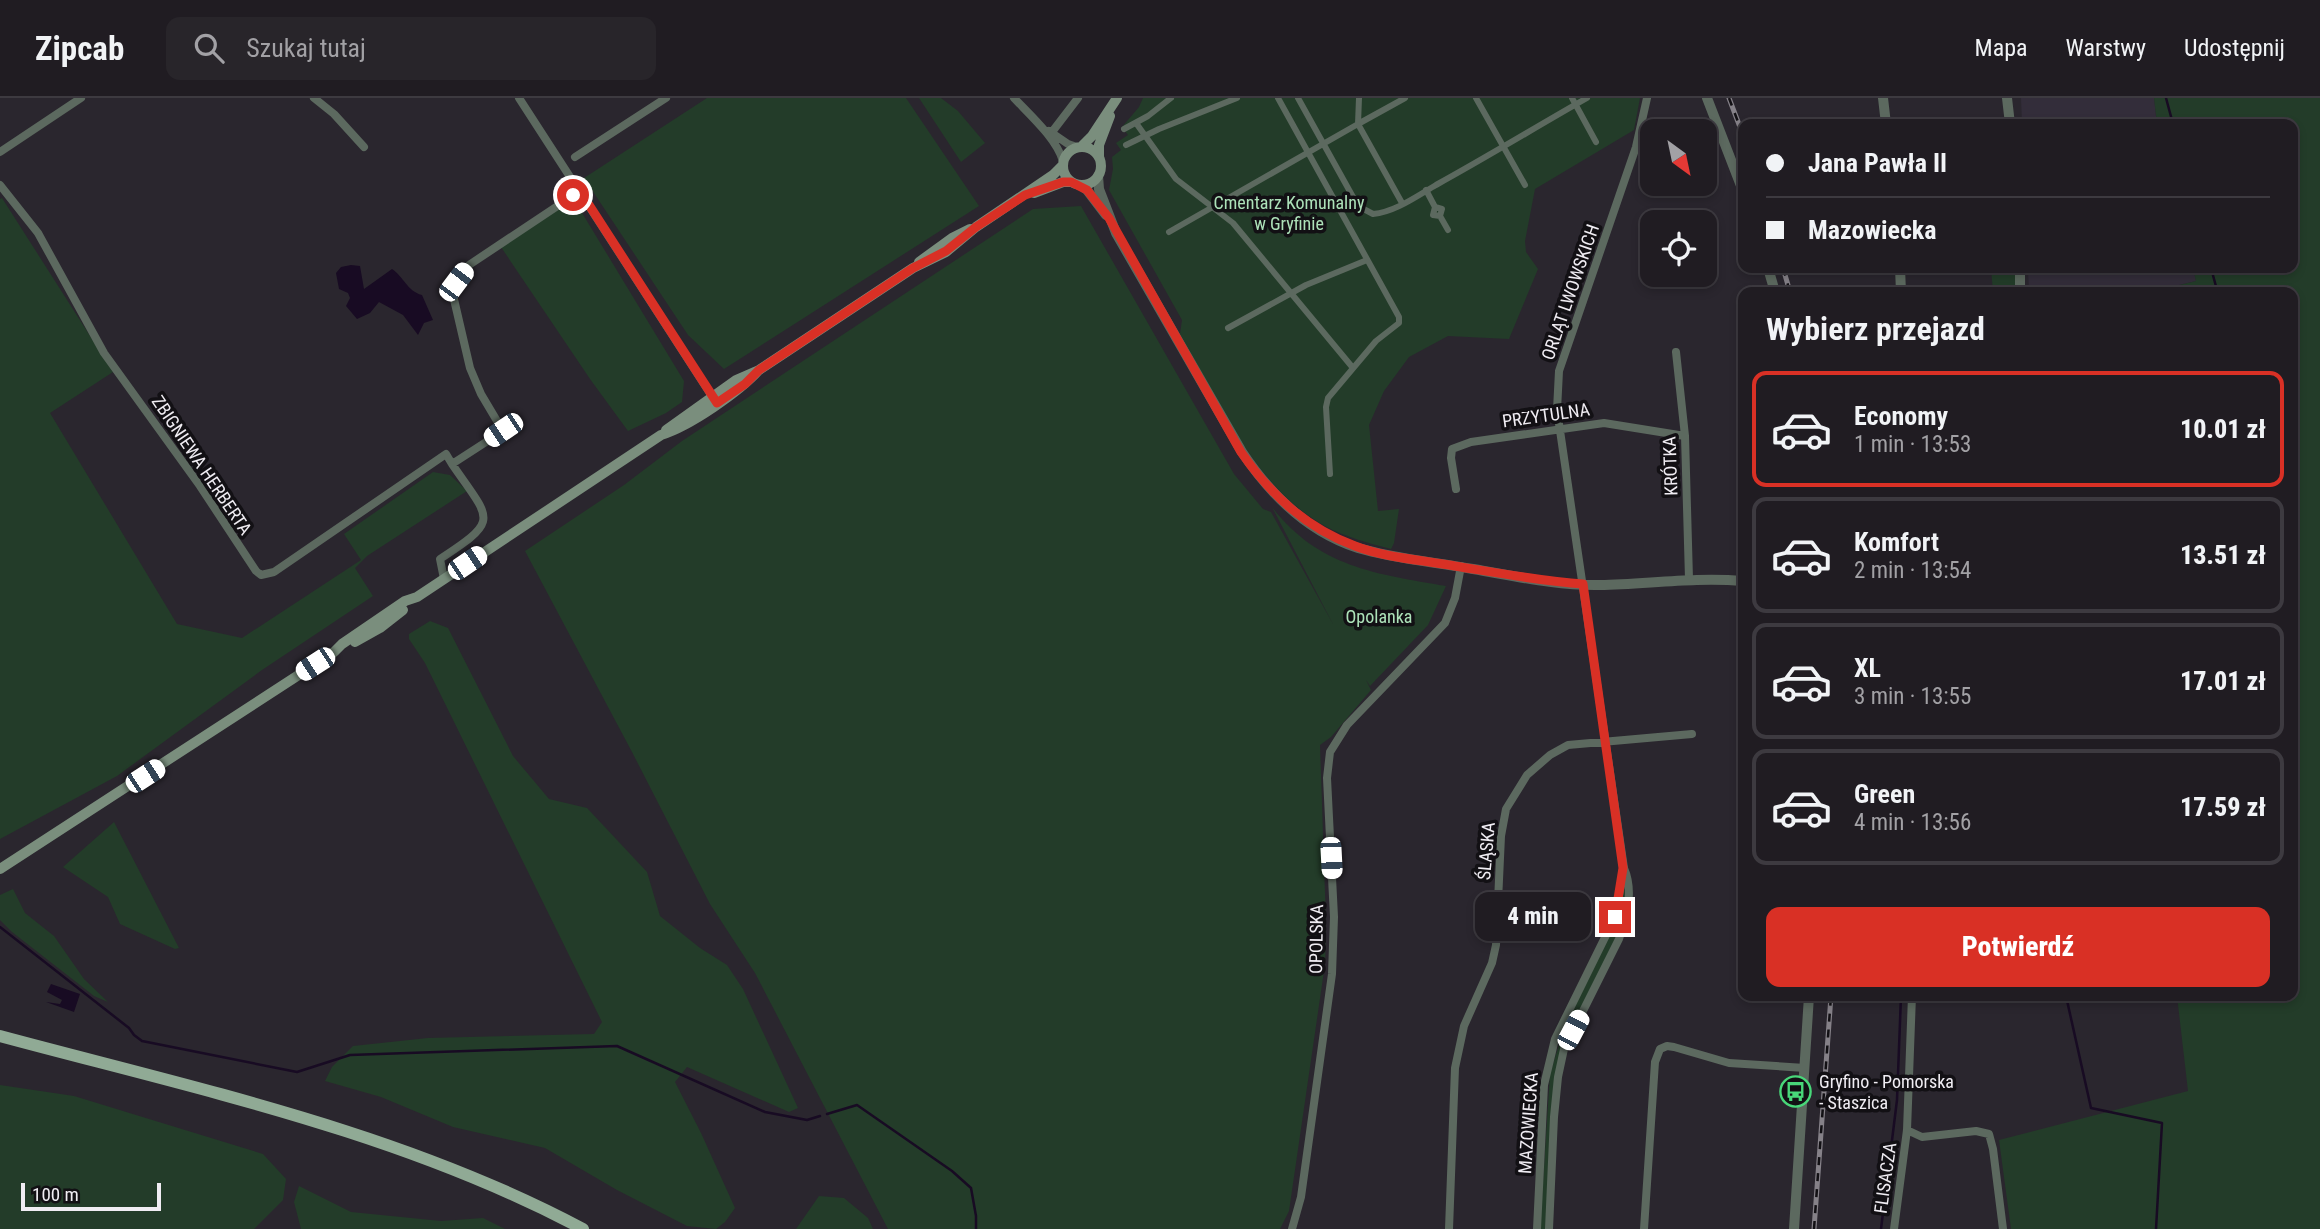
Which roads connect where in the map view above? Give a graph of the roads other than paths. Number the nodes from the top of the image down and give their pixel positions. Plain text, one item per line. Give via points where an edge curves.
1 (81, 98) edge
2 (314, 98) edge
3 (519, 98) edge
4 (666, 98) edge
5 (1014, 98) edge
6 (1078, 98) edge
7 (1171, 98) edge
8 (1237, 98) edge
9 (1278, 98) edge
10 (1298, 98) edge
11 (1359, 98) edge
12 (1405, 98) edge
13 (1476, 98) edge
14 (1587, 98) edge
15 (1647, 98) edge
16 (1707, 98) edge
17 (1883, 98) edge
18 (2007, 98) edge
19 (1574, 101) edge
20 (1114, 103) edge
21 (1885, 119) edge
22 (2009, 119) edge
23 (1136, 123) junction
24 (1358, 124) junction
25 (1047, 130) junction
26 (1124, 130) dead end
27 (1145, 136) junction
28 (1596, 142) dead end
29 (1324, 143) junction
30 (1126, 145) dead end
31 (364, 147) dead end
32 (1079, 147) junction
33 (1504, 148) junction
34 (0, 152) edge
35 (1308, 152) junction
36 (1099, 156) junction
37 (575, 157) dead end
38 (1063, 163) junction
39 (1098, 176) junction
40 (1738, 178) edge
41 (1076, 183) junction
42 (0, 185) edge
43 (1525, 185) dead end
44 (1426, 190) junction
45 (580, 191) junction
46 (1025, 195) junction
47 (1402, 203) junction
48 (1449, 205) dead end
49 (1213, 207) junction
50 (1438, 212) junction
51 (1109, 218) junction
52 (1424, 219) dead end
53 (1448, 230) dead end
54 (1169, 232) dead end
55 (1367, 260) junction
56 (1291, 293) junction
57 (1228, 328) dead end
58 (1676, 352) dead end
59 (1353, 368) junction
60 (714, 400) junction
61 (1560, 429) junction
62 (1685, 436) junction
63 (452, 464) junction
64 (1330, 474) dead end
65 (1456, 489) dead end
66 (1461, 566) junction
67 (444, 579) junction
68 (1689, 579) junction
69 (1738, 581) edge
70 (1583, 584) junction
71 (1692, 734) dead end
72 (1606, 740) junction
73 (1623, 868) junction
74 (0, 869) edge
75 (1809, 1001) edge
76 (1912, 1001) edge
77 (0, 1036) edge
78 (1805, 1068) junction
79 (1907, 1130) junction
80 (583, 1229) edge
81 (1292, 1229) edge
82 (1449, 1229) edge
83 (1537, 1229) edge
84 (1549, 1229) edge
85 (1644, 1229) edge
86 (1794, 1229) edge
87 (1894, 1229) edge
88 (2003, 1229) edge

1 - 34 street
2 - 31 street
3 - 45 street
4 - 37 street
5 - 25 street
6 - 25 street
7 - 23 street
8 - 27 street
9 - 35 street
10 - 29 street
11 - 24 street
12 - 24 street
13 - 33 street
14 - 19 street
15 - 61 street, ORLĄT LWOWSKICH via 1636,147 1559,371
16 - 40 street
17 - 21 street
18 - 22 street
19 - 28 street
19 - 33 street
20 - 32 main road
20 - 36 main road
23 - 26 street
23 - 27 street
24 - 29 street
24 - 47 street
25 - 32 street
25 - 38 street
27 - 30 street
27 - 49 street via 1176,179
29 - 35 street
29 - 47 street via 1357,206 1373,214
32 - 36 main road
32 - 38 main road via 1070,150
33 - 43 street
33 - 44 street
35 - 49 street
35 - 55 street
36 - 39 main road
38 - 41 main road via 1065,175
38 - 46 main road
39 - 41 main road via 1090,183
39 - 51 street
41 - 46 main road via 1063,182
41 - 51 street
42 - 63 street, ZBIGNIEWA HERBERTA via 38,233 104,353 261,575 274,572 446,454
44 - 47 street
44 - 50 street
45 - 60 street
45 - 63 street via 469,265 456,282 453,295 470,368 503,430
46 - 60 main road via 942,244 745,384
48 - 50 street
49 - 54 street
49 - 56 street via 1233,223
50 - 52 street
50 - 53 street
51 - 66 street via 1241,452 1285,505 1356,547
55 - 56 street
55 - 59 street via 1399,323
56 - 57 street
56 - 59 street
58 - 62 street, KRÓTKA
59 - 64 street via 1326,407
60 - 67 main road via 683,426 629,456
61 - 62 street, PRZYTULNA via 1618,424
61 - 65 street, PRZYTULNA via 1460,444 1452,449 1451,458
61 - 70 street, ORLĄT LWOWSKICH
62 - 68 street, KRÓTKA
63 - 67 street via 485,518 482,528 440,559
66 - 70 street
66 - 81 street, OPOLSKA via 1445,623 1347,725 1330,752 1332,974 1301,1197
67 - 74 main road
68 - 69 street
68 - 70 street
70 - 72 street, MAZOWIECKA
71 - 72 street, ŚLĄSKA
72 - 73 street, MAZOWIECKA
72 - 82 street, ŚLĄSKA via 1569,745 1550,755 1527,775 1506,809 1496,945 1464,1027 1455,1068
73 - 83 street, MAZOWIECKA via 1615,917 1555,1039 1548,1065
73 - 84 street, MAZOWIECKA via 1629,885 1626,920 1564,1049 1558,1077
75 - 78 street
76 - 79 street, FLISACZA
77 - 80 main road via 327,1125 457,1172
78 - 85 street via 1730,1063 1667,1046 1660,1049 1655,1062
78 - 86 street
79 - 87 street, FLISACZA
79 - 88 street, FLISACZA via 1922,1137 1976,1131 1989,1134

